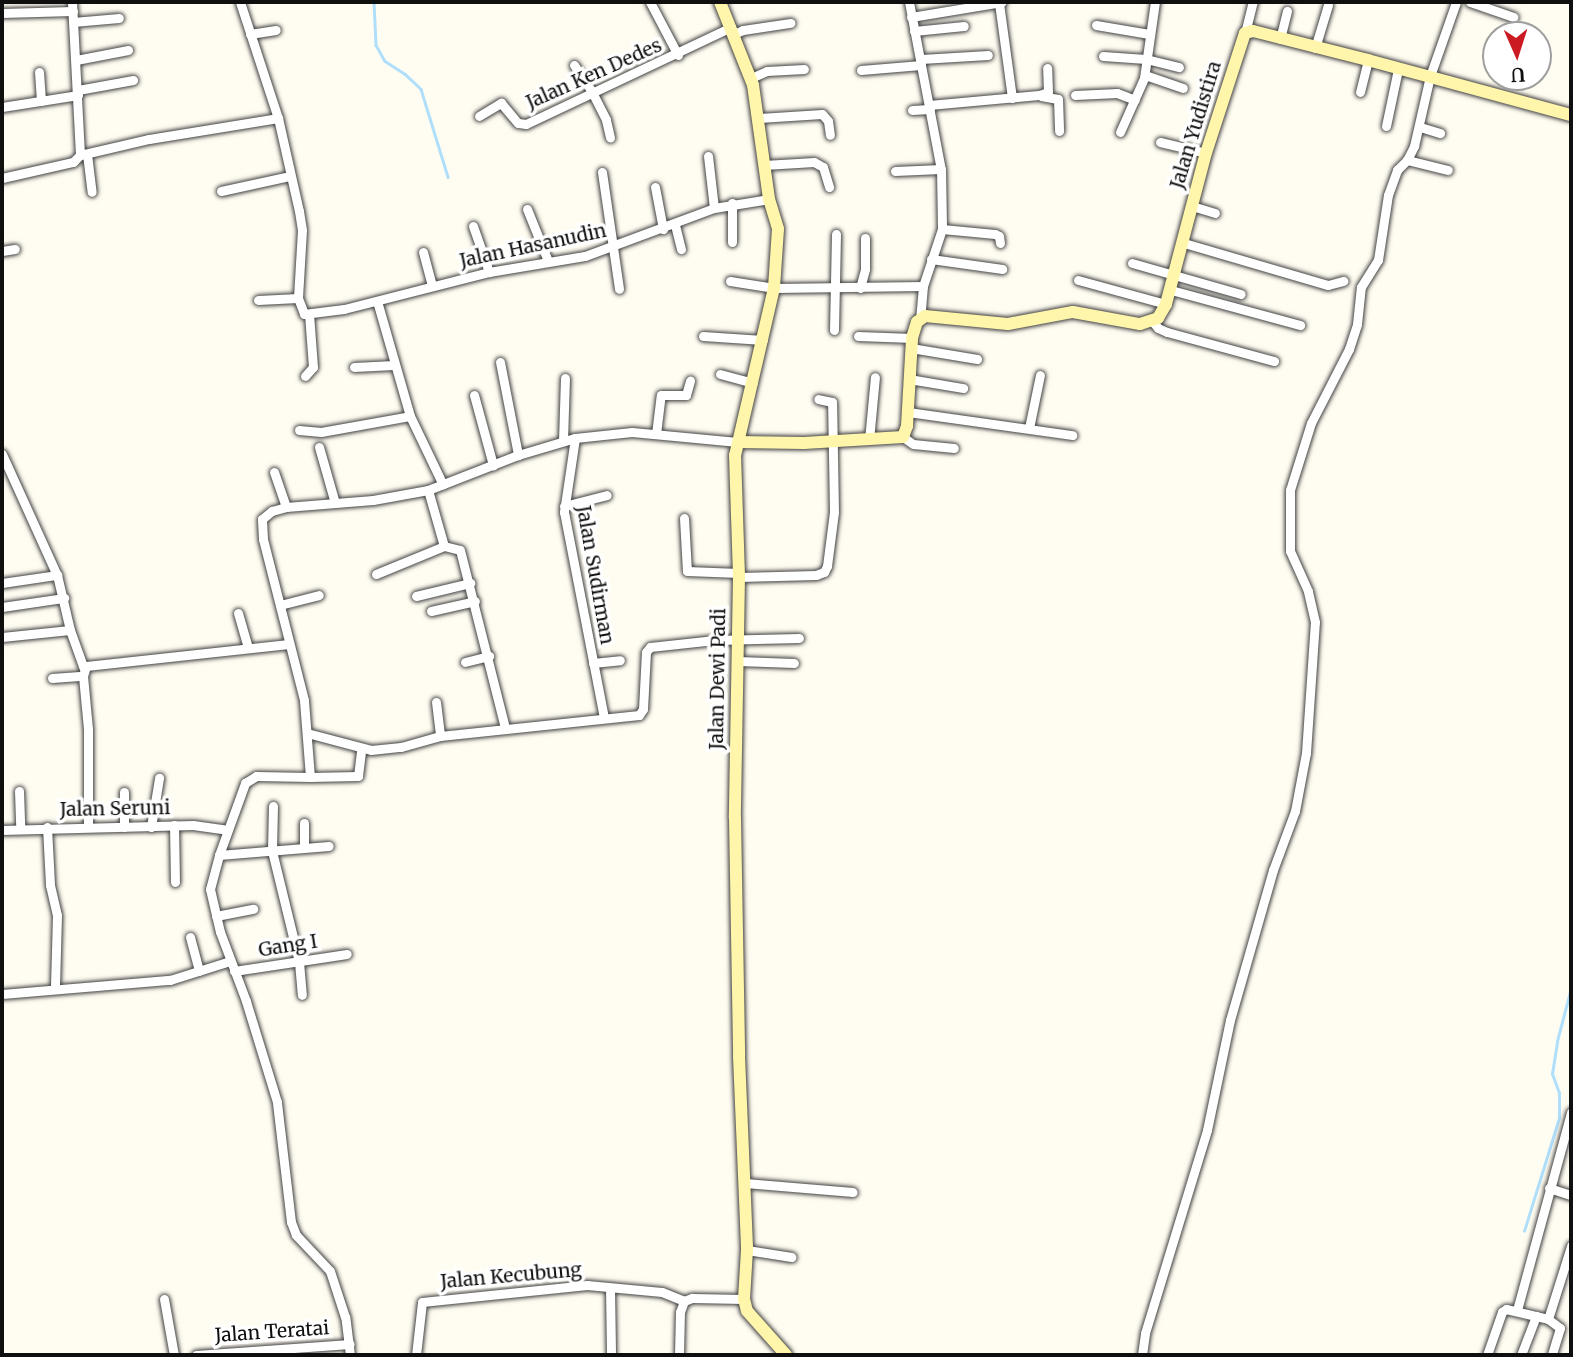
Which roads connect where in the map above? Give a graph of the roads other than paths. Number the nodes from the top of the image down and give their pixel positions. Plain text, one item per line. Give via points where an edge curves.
1 (240, 2) edge
2 (650, 2) edge
3 (720, 2) edge
4 (909, 2) edge
5 (1002, 2) edge
6 (1155, 2) edge
7 (1253, 2) edge
8 (1456, 2) edge
9 (1469, 2) edge
10 (1328, 5) dead end
11 (73, 6) edge
12 (1287, 11) dead end
13 (2, 13) edge
14 (911, 17) junction
15 (1513, 17) dead end
16 (119, 18) dead end
17 (74, 22) junction
18 (790, 23) dead end
19 (1096, 24) dead end
20 (964, 26) dead end
21 (276, 30) dead end
22 (732, 31) junction
23 (914, 31) junction
24 (1245, 33) junction
25 (250, 34) junction
26 (1149, 34) junction
27 (1280, 39) junction
28 (1315, 48) junction
29 (128, 50) dead end
30 (678, 55) junction
31 (988, 55) dead end
32 (1103, 56) dead end
33 (1146, 59) junction
34 (76, 60) junction
35 (1368, 60) junction
36 (921, 62) junction
37 (574, 65) dead end
38 (1178, 67) dead end
39 (1047, 68) dead end
40 (804, 69) dead end
41 (1398, 69) junction
42 (861, 70) dead end
43 (38, 72) dead end
44 (1145, 75) junction
45 (1430, 76) junction
46 (751, 78) junction
47 (133, 80) dead end
48 (1183, 88) dead end
49 (592, 92) junction
50 (1360, 92) dead end
51 (78, 93) junction
52 (1039, 95) junction
53 (1075, 95) dead end
54 (1012, 99) junction
55 (1135, 100) junction
56 (41, 101) junction
57 (2, 107) edge
58 (930, 107) junction
59 (912, 110) dead end
60 (1571, 115) edge
61 (479, 116) dead end
62 (278, 118) junction
63 (759, 118) junction
64 (1386, 126) dead end
65 (1420, 127) junction
66 (1059, 131) dead end
67 (1120, 132) dead end
68 (1440, 133) dead end
69 (830, 135) dead end
70 (610, 138) dead end
71 (1160, 142) dead end
72 (1206, 153) junction
73 (83, 155) junction
74 (708, 156) dead end
75 (1407, 160) junction
76 (764, 164) junction
77 (941, 169) junction
78 (1448, 170) dead end
79 (895, 171) dead end
80 (602, 172) dead end
81 (290, 176) junction
82 (2, 178) edge
83 (655, 187) dead end
84 (829, 187) dead end
85 (221, 191) dead end
86 (92, 192) dead end
87 (769, 199) junction
88 (733, 203) junction
89 (1192, 206) junction
90 (714, 208) junction
91 (527, 209) dead end
92 (1214, 213) dead end
93 (675, 225) junction
94 (473, 226) dead end
95 (663, 229) junction
96 (942, 229) junction
97 (836, 234) dead end
98 (865, 238) dead end
99 (732, 242) dead end
100 (1000, 243) dead end
101 (1184, 243) junction
102 (612, 248) junction
103 (15, 249) dead end
104 (681, 249) dead end
105 (2, 251) edge
106 (423, 252) dead end
107 (931, 259) junction
108 (548, 261) junction
109 (1132, 263) dead end
110 (1002, 269) dead end
111 (489, 272) junction
112 (1175, 275) junction
113 (1078, 280) dead end
114 (730, 281) dead end
115 (1343, 281) dead end
116 (432, 286) junction
117 (923, 286) junction
118 (774, 288) junction
119 (835, 288) junction
120 (860, 288) junction
121 (619, 289) dead end
122 (1171, 290) junction
123 (1241, 294) dead end
124 (298, 298) junction
125 (258, 300) dead end
126 (377, 301) junction
127 (1166, 304) junction
128 (305, 313) junction
129 (920, 318) junction
130 (1153, 321) junction
131 (1300, 325) dead end
132 (834, 330) dead end
133 (858, 335) dead end
134 (703, 336) dead end
135 (763, 340) junction
136 (912, 343) junction
137 (977, 359) dead end
138 (1274, 361) dead end
139 (500, 362) dead end
140 (394, 365) junction
141 (354, 366) dead end
142 (720, 374) dead end
143 (1040, 375) dead end
144 (305, 376) dead end
145 (875, 377) dead end
146 (565, 378) dead end
147 (909, 379) junction
148 (690, 381) dead end
149 (753, 383) junction
150 (963, 388) dead end
151 (474, 395) dead end
152 (818, 399) dead end
153 (908, 412) junction
154 (410, 416) junction
155 (1029, 428) junction
156 (299, 430) dead end
157 (656, 434) junction
158 (1072, 435) dead end
159 (903, 437) junction
160 (576, 438) junction
161 (833, 440) junction
162 (869, 440) junction
163 (564, 441) junction
164 (738, 442) junction
165 (319, 447) dead end
166 (954, 448) dead end
167 (2, 454) edge
168 (518, 455) junction
169 (493, 465) junction
170 (274, 472) dead end
171 (443, 485) junction
172 (428, 490) junction
173 (607, 495) dead end
174 (335, 503) junction
175 (564, 506) junction
176 (286, 507) junction
177 (684, 518) dead end
178 (444, 546) junction
179 (57, 575) junction
180 (376, 575) dead end
181 (739, 575) junction
182 (2, 583) edge
183 (470, 583) junction
184 (319, 595) dead end
185 (416, 596) dead end
186 (64, 598) junction
187 (475, 601) junction
188 (280, 605) junction
189 (2, 607) edge
190 (431, 611) dead end
191 (238, 613) dead end
192 (70, 630) junction
193 (2, 637) edge
194 (799, 638) dead end
195 (738, 639) junction
196 (289, 644) junction
197 (248, 648) junction
198 (489, 656) junction
199 (620, 660) dead end
200 (738, 661) junction
201 (464, 662) dead end
202 (593, 663) junction
203 (793, 663) dead end
204 (84, 673) junction
205 (52, 678) dead end
206 (436, 702) dead end
207 (604, 717) junction
208 (505, 728) junction
209 (307, 733) junction
210 (440, 736) junction
211 (362, 750) junction
212 (310, 777) junction
213 (159, 778) dead end
214 (19, 791) dead end
215 (124, 792) dead end
216 (273, 806) dead end
217 (304, 823) dead end
218 (174, 825) junction
219 (47, 827) junction
220 (88, 827) junction
221 (124, 827) junction
222 (150, 827) junction
223 (20, 829) junction
224 (2, 830) edge
225 (227, 830) junction
226 (329, 846) dead end
227 (304, 847) junction
228 (272, 851) junction
229 (219, 855) junction
230 (174, 882) dead end
231 (253, 909) dead end
232 (216, 916) junction
233 (190, 937) dead end
234 (347, 954) dead end
235 (230, 961) junction
236 (299, 962) junction
237 (199, 971) junction
238 (234, 971) junction
239 (54, 988) junction
240 (2, 994) edge
241 (302, 995) dead end
242 (1571, 1112) edge
243 (745, 1183) junction
244 (1549, 1188) junction
245 (853, 1192) dead end
246 (1571, 1195) edge
247 (1571, 1246) edge
248 (747, 1251) junction
249 (791, 1257) dead end
250 (610, 1288) junction
251 (164, 1299) dead end
252 (744, 1299) junction
253 (684, 1301) junction
254 (1517, 1310) junction
255 (1536, 1316) junction
256 (1549, 1319) junction
257 (350, 1344) junction
258 (229, 1353) edge
259 (174, 1355) edge
260 (196, 1355) edge
261 (350, 1355) edge
262 (416, 1355) edge
263 (611, 1355) edge
264 (679, 1355) edge
265 (786, 1355) edge
266 (1142, 1355) edge
267 (1487, 1355) edge
268 (1521, 1355) edge
269 (1552, 1355) edge

1 - 25 street
2 - 30 street
3 - 22 street, Jalan Dewi Padi
4 - 14 street
5 - 14 street
5 - 54 street
6 - 26 street
7 - 24 street
8 - 45 street
9 - 15 street
10 - 28 street
11 - 13 street
11 - 17 street
12 - 27 street
14 - 23 street
16 - 17 street
17 - 34 street
18 - 22 street, Jalan Ken Dedes
19 - 26 street
20 - 23 street
21 - 25 street
22 - 30 street, Jalan Ken Dedes
22 - 46 street, Jalan Dewi Padi
23 - 36 street
24 - 27 street
24 - 72 street, Jalan Yudistira
25 - 62 street
26 - 33 street
27 - 28 street
28 - 35 street
29 - 34 street
30 - 49 street, Jalan Ken Dedes
31 - 36 street
32 - 33 street
33 - 38 street
33 - 44 street
34 - 51 street
35 - 41 street
35 - 50 street
36 - 42 street
36 - 58 street
37 - 49 street
39 - 52 street via 1048,92
40 - 46 street via 766,71
41 - 45 street
41 - 64 street
43 - 56 street
44 - 48 street
44 - 55 street
45 - 60 street
45 - 65 street
46 - 63 street, Jalan Dewi Padi
47 - 51 street
49 - 61 street, Jalan Ken Dedes via 526,124 518,123 501,103
49 - 70 street
51 - 56 street
51 - 73 street
52 - 54 street
52 - 66 street via 1058,99
53 - 55 street via 1117,93
54 - 58 street
55 - 67 street
56 - 57 street
58 - 59 street
58 - 77 street
62 - 73 street
62 - 81 street
63 - 69 street via 822,114
63 - 76 street, Jalan Dewi Padi
65 - 68 street
65 - 75 street
71 - 72 street
72 - 89 street, Jalan Yudistira
73 - 82 street via 73,162
73 - 86 street
74 - 90 street
75 - 78 street
75 - 266 street via 1397,170 1388,195 1378,260 1361,287 1349,349 1311,423 1290,490 1290,551 1308,591 1315,622 1306,753 1295,811 1230,1020 1207,1130
76 - 84 street via 814,162 823,167
76 - 87 street, Jalan Dewi Padi
77 - 79 street
77 - 96 street
80 - 102 street
81 - 85 street
81 - 124 street via 302,230
83 - 95 street
87 - 88 street, Jalan Hasanudin
87 - 118 street, Jalan Dewi Padi via 778,229
88 - 90 street, Jalan Hasanudin
88 - 99 street
89 - 92 street
89 - 101 street, Jalan Yudistira
90 - 93 street, Jalan Hasanudin
91 - 108 street
93 - 95 street, Jalan Hasanudin
93 - 104 street
94 - 111 street
95 - 102 street, Jalan Hasanudin
96 - 100 street via 995,234
96 - 107 street
97 - 119 street
98 - 120 street
101 - 112 street, Jalan Yudistira
101 - 115 street via 1328,285
102 - 108 street, Jalan Hasanudin
102 - 121 street
103 - 105 street
106 - 116 street
107 - 110 street
107 - 117 street
108 - 111 street, Jalan Hasanudin
109 - 112 street
111 - 116 street, Jalan Hasanudin
112 - 122 street, Jalan Yudistira
112 - 123 street
113 - 127 street
114 - 118 street
116 - 126 street, Jalan Hasanudin
117 - 120 street
117 - 129 street
118 - 119 street
118 - 135 street, Jalan Dewi Padi
119 - 120 street
119 - 132 street
122 - 127 street, Jalan Yudistira
122 - 131 street
124 - 125 street
124 - 128 street
126 - 128 street, Jalan Hasanudin
126 - 140 street
127 - 130 street, Jalan Yudistira
128 - 144 street via 313,367
129 - 130 street via 930,314 1008,324 1073,312 1140,324
129 - 136 street
130 - 138 street via 1167,332
133 - 136 street
134 - 135 street
135 - 149 street, Jalan Dewi Padi
136 - 137 street
136 - 147 street
139 - 168 street
140 - 141 street
140 - 154 street
142 - 149 street
143 - 155 street
145 - 162 street
146 - 163 street
147 - 150 street
147 - 153 street
148 - 157 street via 686,395 661,395
149 - 164 street, Jalan Dewi Padi
151 - 169 street
152 - 161 street via 832,402
153 - 155 street
153 - 159 street
154 - 156 street via 321,432
154 - 171 street
155 - 158 street
157 - 160 street
157 - 164 street
159 - 162 street
159 - 166 street via 913,444
160 - 163 street
160 - 175 street, Jalan Sudirman
161 - 162 street
161 - 164 street
161 - 181 street via 834,512 824,572
163 - 168 street
164 - 181 street, Jalan Dewi Padi
165 - 174 street
167 - 179 street
168 - 169 street
169 - 171 street
170 - 176 street
171 - 172 street
172 - 174 street
172 - 178 street
173 - 175 street
174 - 176 street
175 - 202 street, Jalan Sudirman
176 - 188 street via 267,513 261,523
177 - 181 street via 687,572
178 - 180 street
178 - 183 street via 460,550
179 - 182 street
179 - 186 street
181 - 195 street, Jalan Dewi Padi
183 - 185 street
183 - 187 street
184 - 188 street
186 - 189 street
186 - 192 street
187 - 190 street
187 - 198 street
188 - 196 street
191 - 197 street
192 - 193 street
192 - 204 street
194 - 195 street
195 - 200 street, Jalan Dewi Padi
195 - 207 street via 650,647 641,713
196 - 197 street
196 - 209 street via 298,669
197 - 204 street via 90,664
198 - 201 street
198 - 208 street
199 - 202 street
200 - 203 street
200 - 243 street, Jalan Dewi Padi via 737,960
202 - 207 street, Jalan Sudirman
204 - 205 street
204 - 220 street
206 - 210 street
207 - 208 street
208 - 210 street
209 - 211 street
209 - 212 street
210 - 211 street via 401,747
211 - 212 street via 358,776
212 - 225 street via 252,777 241,791
213 - 222 street
214 - 223 street
215 - 221 street
216 - 228 street
217 - 227 street
218 - 222 street, Jalan Seruni
218 - 225 street, Jalan Seruni
218 - 230 street
219 - 220 street, Jalan Seruni
219 - 223 street, Jalan Seruni
219 - 239 street via 50,885 57,915
220 - 221 street, Jalan Seruni
221 - 222 street, Jalan Seruni
223 - 224 street, Jalan Seruni
225 - 229 street
226 - 227 street
227 - 228 street
228 - 229 street
228 - 236 street
229 - 232 street via 210,890
231 - 232 street
232 - 235 street
233 - 237 street
234 - 236 street, Gang I
235 - 237 street
235 - 238 street
236 - 238 street, Gang I
236 - 241 street
237 - 239 street via 145,984
238 - 257 street via 277,1102 291,1222 296,1235 330,1271
239 - 240 street
242 - 244 street
243 - 245 street
243 - 248 street, Jalan Dewi Padi
244 - 246 street
244 - 254 street
247 - 256 street
248 - 249 street
248 - 252 street, Jalan Dewi Padi
250 - 253 street, Jalan Kecubung via 662,1292
250 - 262 street, Jalan Kecubung via 563,1286 422,1302
250 - 263 street
251 - 259 street
252 - 253 street
252 - 265 street via 747,1311
253 - 264 street
254 - 255 street
254 - 267 street via 1502,1312
255 - 256 street
255 - 268 street
256 - 269 street via 1560,1329
257 - 258 street, Jalan Teratai
257 - 261 street
258 - 260 street, Jalan Teratai

